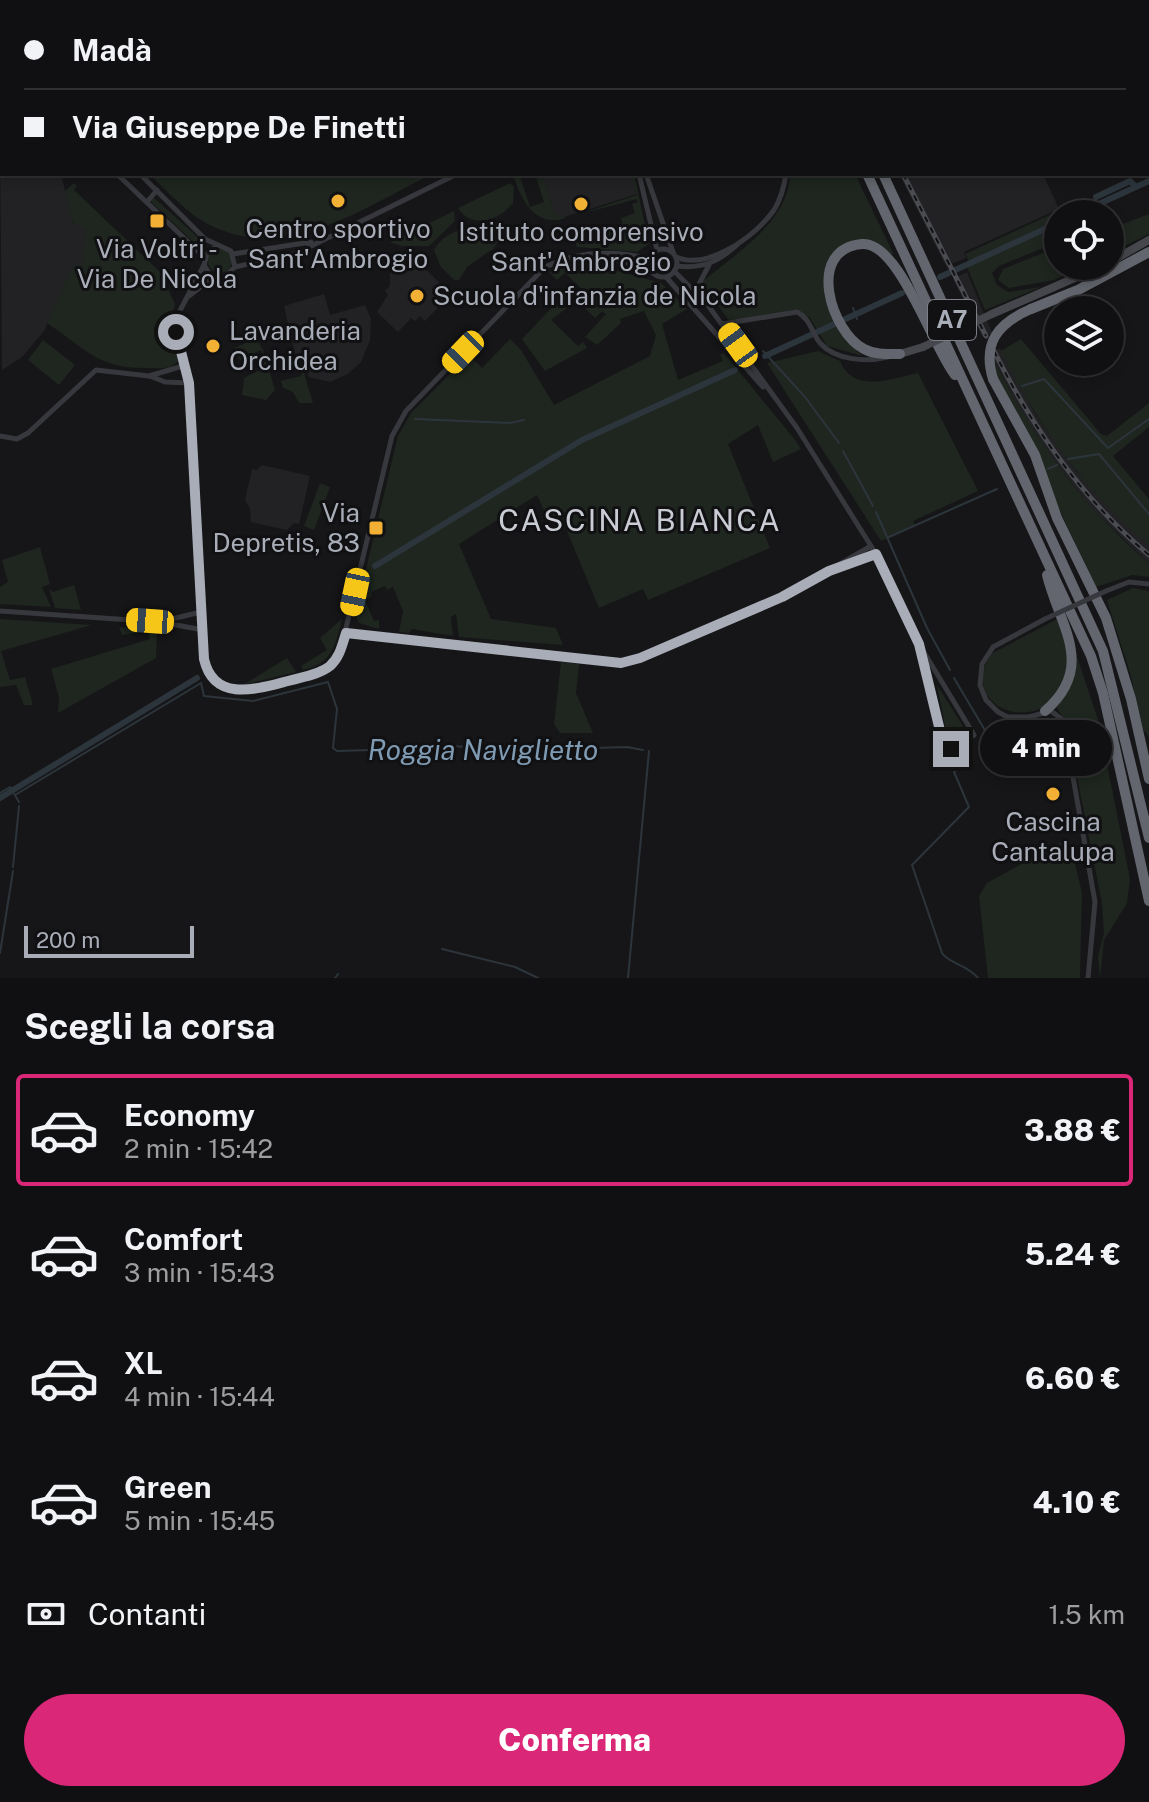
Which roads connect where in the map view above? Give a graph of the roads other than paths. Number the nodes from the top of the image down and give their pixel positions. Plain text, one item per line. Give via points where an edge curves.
1 (119, 176) edge
2 (142, 176) edge
3 (453, 176) edge
4 (639, 176) edge
5 (647, 176) edge
6 (785, 176) edge
7 (868, 176) edge
8 (884, 176) edge
9 (157, 190) junction
10 (147, 202) junction
11 (743, 237) junction
12 (1149, 240) edge
13 (317, 241) junction
14 (216, 246) junction
15 (657, 250) junction
16 (1149, 252) edge
17 (233, 254) junction
18 (587, 254) junction
19 (1124, 254) edge
20 (674, 255) junction
21 (650, 259) junction
22 (204, 261) junction
23 (710, 264) junction
24 (235, 267) junction
25 (650, 268) junction
26 (676, 269) junction
27 (213, 277) junction
28 (666, 277) junction
29 (1070, 280) edge
30 (185, 299) junction
31 (707, 304) junction
32 (696, 307) junction
33 (722, 324) junction
34 (900, 354) junction
35 (186, 365) junction
36 (149, 376) junction
37 (189, 383) junction
38 (966, 389) junction
39 (775, 399) junction
40 (0, 436) edge
41 (1020, 467) junction
42 (1069, 541) junction
43 (871, 546) junction
44 (1042, 553) junction
45 (876, 554) junction
46 (829, 571) junction
47 (1149, 584) edge
48 (0, 611) edge
49 (201, 612) junction
50 (160, 622) junction
51 (348, 625) junction
52 (203, 630) junction
53 (346, 633) junction
54 (367, 634) junction
55 (919, 644) junction
56 (1042, 713) junction
57 (1007, 717) junction
58 (1138, 729) junction
59 (1036, 730) junction
60 (1063, 730) junction
61 (1049, 739) junction
62 (1149, 750) edge
63 (1072, 778) junction
64 (1149, 779) edge
65 (1149, 838) edge
66 (1149, 901) edge
67 (1088, 978) edge

1 - 10 street
2 - 9 street
3 - 13 street
4 - 15 street
5 - 20 street
6 - 11 street via 774,210
7 - 38 highway, A7
8 - 41 highway, A7
9 - 10 street
9 - 14 street
10 - 22 street
11 - 20 street via 699,261
11 - 23 street
12 - 19 street
13 - 17 street
13 - 24 street via 289,257
14 - 17 street
14 - 22 street
15 - 20 street
15 - 21 street
16 - 42 highway, bridge via 1078,290 1011,317 994,336 988,353 993,379 1035,455
17 - 24 street
18 - 21 street
18 - 25 street
18 - 51 street via 545,267 406,411 392,436
20 - 26 street
21 - 25 street
22 - 27 street
22 - 30 street
23 - 26 street
23 - 31 street via 698,286
24 - 27 street via 227,276
25 - 28 street
26 - 28 street
26 - 31 street
27 - 30 street
28 - 32 street
29 - 34 street, bridge
30 - 35 street via 175,320
31 - 32 street via 700,300
31 - 33 street
32 - 39 street
33 - 34 street via 797,312 819,342 836,353 854,359
33 - 39 street
34 - 38 highway via 869,351 846,330 827,281 833,261 844,250 860,244 882,250 895,264 940,357
35 - 36 street
35 - 37 street
36 - 37 street
36 - 40 street via 96,370 28,433 17,439
37 - 49 street
38 - 44 highway, A7
39 - 43 street
41 - 42 highway
41 - 65 highway, A7 via 1109,669
42 - 58 highway via 1106,618
43 - 45 street
43 - 46 street
44 - 56 highway via 1068,626 1072,654 1062,691
44 - 66 highway, A7 via 1100,683
45 - 46 street
45 - 55 street
46 - 54 street via 782,597 621,663
47 - 57 street, bridge via 1129,582 1106,591 996,644 982,664 980,680 984,696
48 - 50 street
49 - 50 street
49 - 52 street
50 - 52 street
51 - 53 street
51 - 54 street
52 - 53 street via 205,663 212,676 222,686 241,691 326,669 340,653
53 - 54 street
55 - 55 street via 943,743 951,749 974,735
56 - 57 street
56 - 59 street
56 - 60 street via 1060,715
57 - 59 street
58 - 62 highway
58 - 64 highway
59 - 61 street
60 - 61 street
60 - 63 street
61 - 63 street
63 - 67 street via 1094,892

